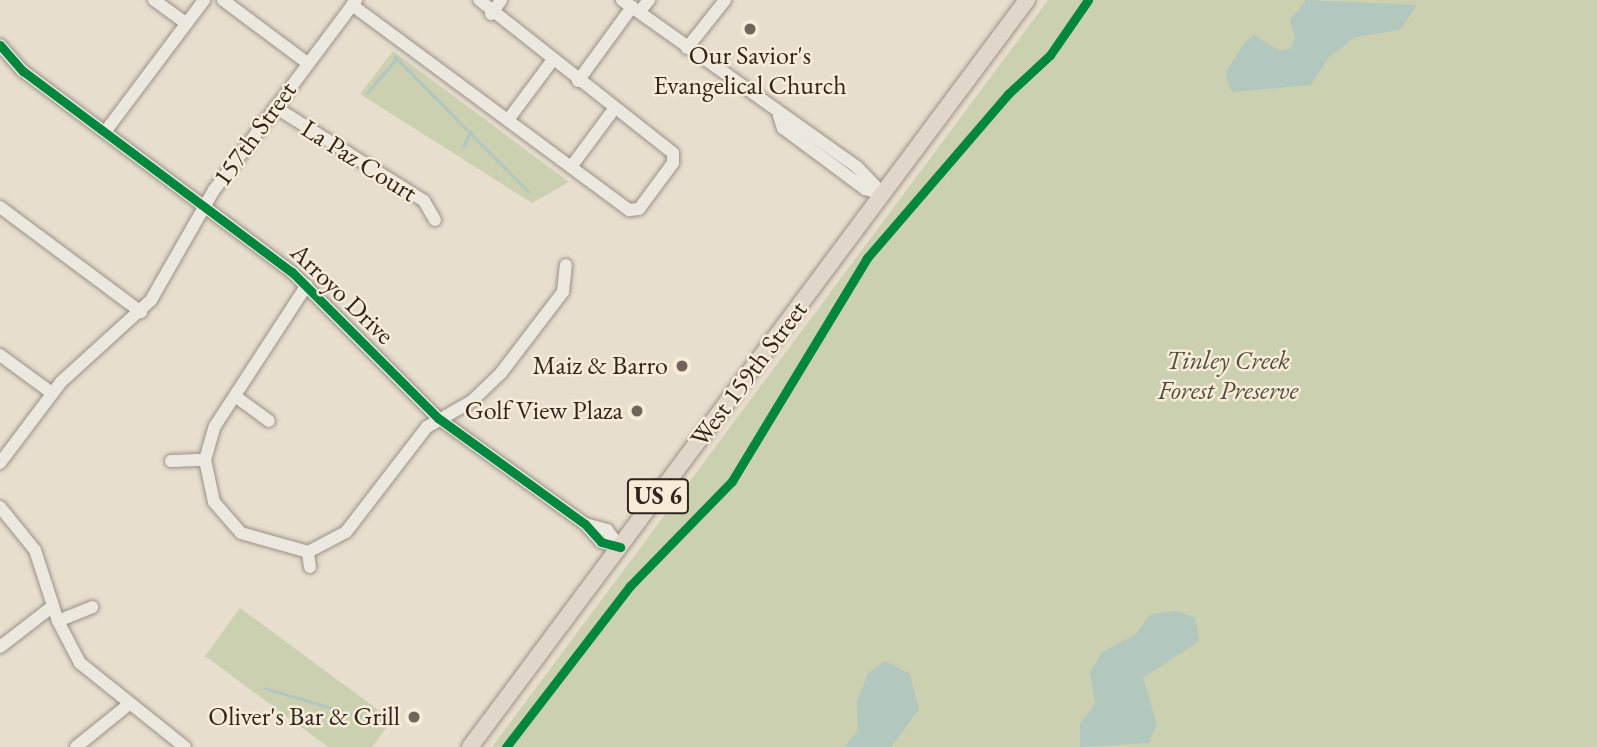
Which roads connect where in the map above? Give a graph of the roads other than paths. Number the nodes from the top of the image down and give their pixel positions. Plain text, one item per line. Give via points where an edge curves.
1 (154, 0) edge
2 (204, 0) edge
3 (223, 0) edge
4 (479, 0) edge
5 (501, 0) edge
6 (649, 0) edge
7 (725, 0) edge
8 (1027, 0) edge
9 (354, 2) edge
10 (631, 7) edge
11 (491, 14) junction
12 (186, 23) junction
13 (0, 45) edge
14 (687, 48) junction
15 (552, 61) junction
16 (306, 62) junction
17 (578, 81) junction
18 (275, 107) junction
19 (614, 109) junction
20 (508, 120) junction
21 (106, 132) junction
22 (571, 167) junction
23 (883, 194) junction
24 (205, 205) junction
25 (0, 207) edge
26 (435, 220) dead end
27 (566, 265) dead end
28 (307, 285) junction
29 (141, 312) junction
30 (0, 355) edge
31 (52, 393) junction
32 (235, 396) junction
33 (438, 418) junction
34 (269, 421) dead end
35 (205, 460) junction
36 (171, 461) dead end
37 (0, 463) edge
38 (0, 507) edge
39 (620, 547) junction
40 (307, 552) junction
41 (310, 567) dead end
42 (53, 606) junction
43 (92, 607) dead end
44 (58, 621) junction
45 (0, 647) edge
46 (128, 705) junction
47 (76, 747) edge
48 (185, 747) edge
49 (470, 747) edge

1 - 12 street
2 - 12 street
3 - 16 street
4 - 11 street
5 - 11 street
6 - 10 street
7 - 14 street
8 - 23 main road, West 159th Street / US 6
9 - 16 street, 157th Street
9 - 20 street
10 - 14 street
10 - 17 street
11 - 15 street
12 - 21 street
13 - 21 street, Arroyo Drive via 23,71
14 - 23 street via 779,116 783,128 812,150 865,189
15 - 17 street
15 - 20 street
16 - 18 street, 157th Street
17 - 19 street
18 - 24 street, 157th Street
18 - 26 street, La Paz Court via 424,201
19 - 22 street
19 - 22 street via 673,153 673,163 641,207 629,210
20 - 22 street
21 - 24 street, Arroyo Drive
23 - 39 main road, West 159th Street / US 6
24 - 28 street, Arroyo Drive
24 - 29 street, 157th Street
25 - 29 street
27 - 33 street via 563,292 501,373 472,401
28 - 32 street
28 - 33 street, Arroyo Drive
29 - 31 street, 157th Street
30 - 31 street
31 - 37 street, 157th Street
32 - 34 street
32 - 35 street via 215,426
33 - 39 street, Arroyo Drive via 585,524 607,530
33 - 40 street via 346,532
35 - 36 street
35 - 40 street via 210,492 231,524 263,544
38 - 42 street via 35,550
39 - 49 main road, West 159th Street / US 6
40 - 41 street
42 - 44 street
42 - 45 street
43 - 44 street
44 - 46 street via 80,663
46 - 47 street
46 - 48 street

